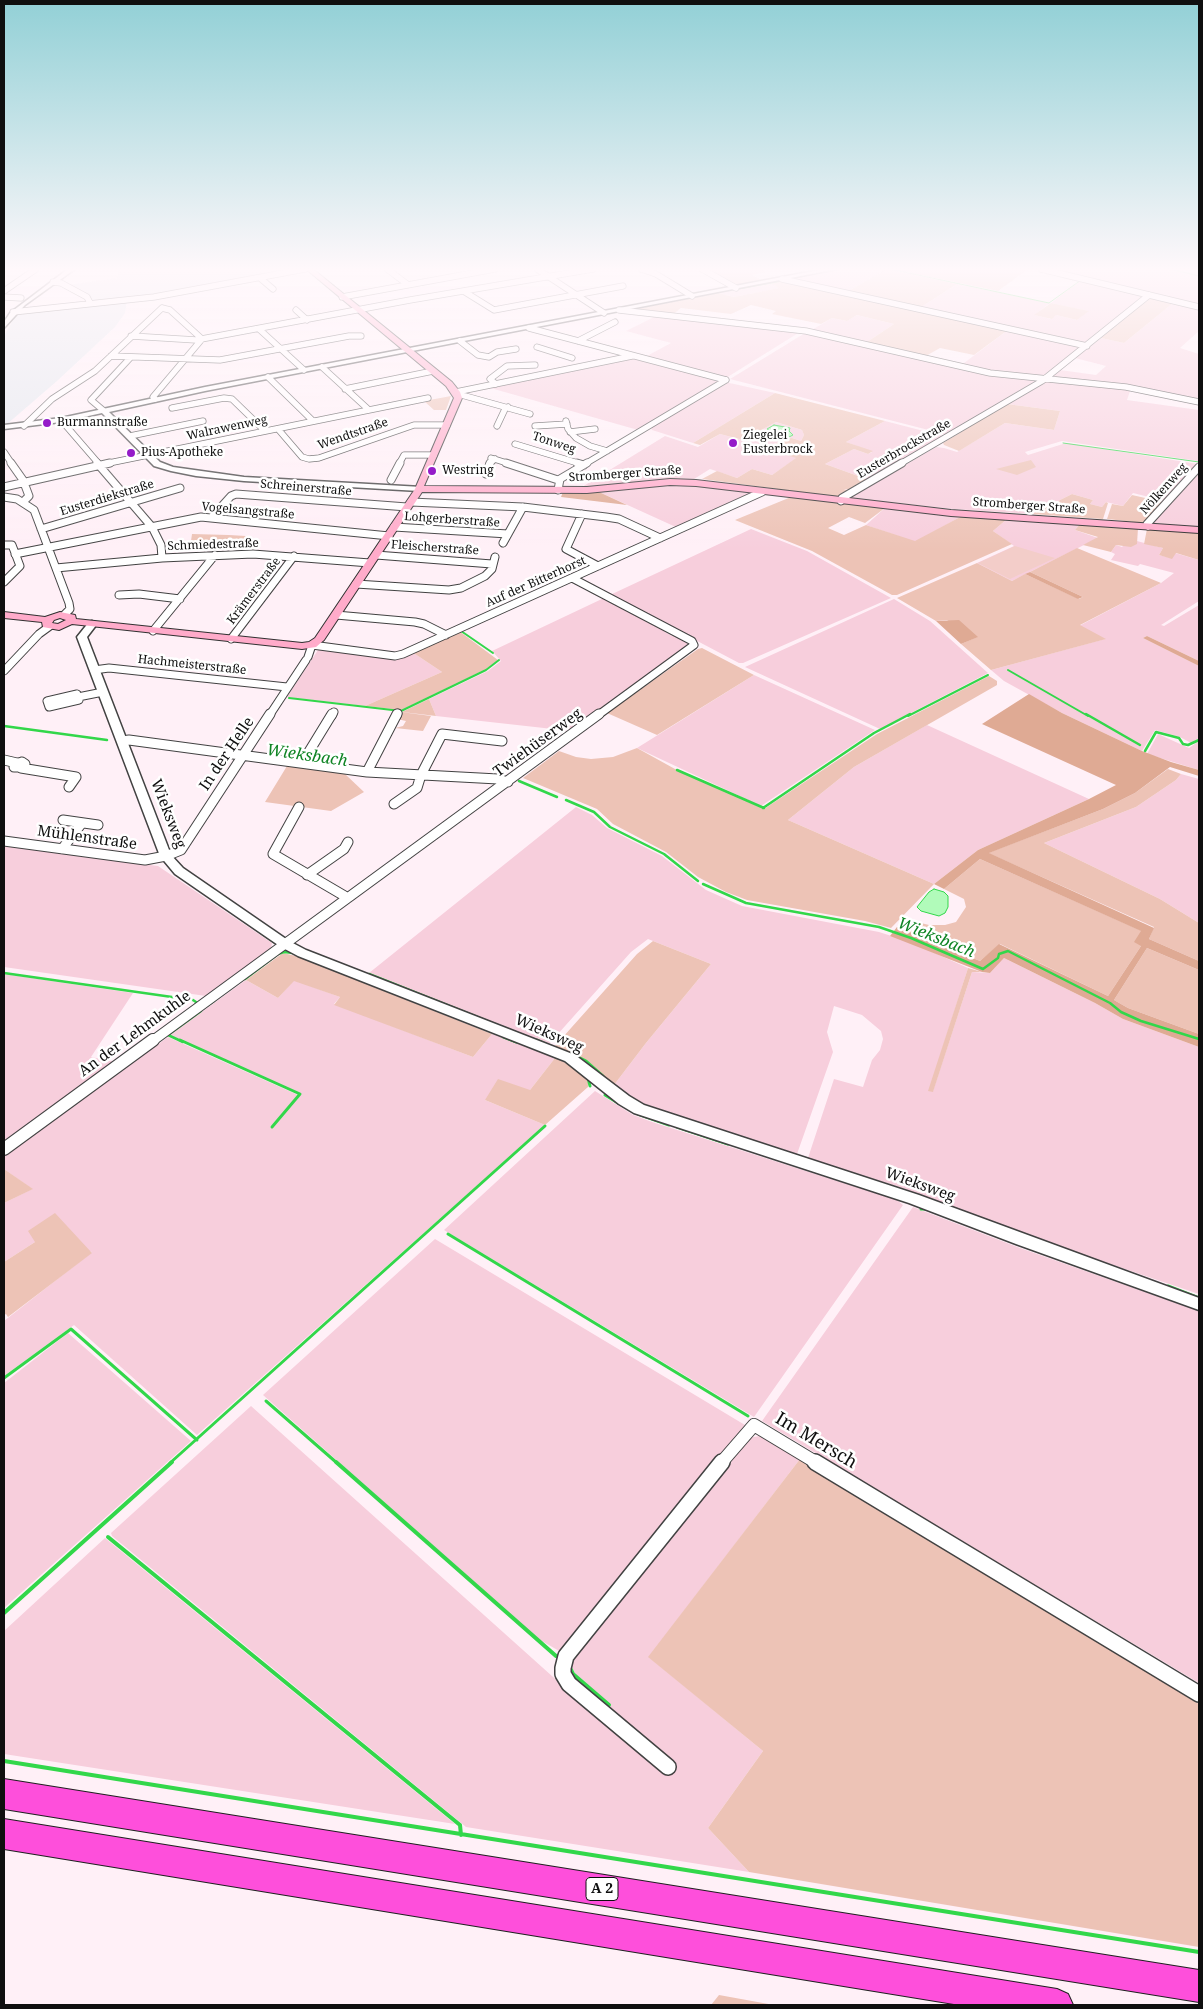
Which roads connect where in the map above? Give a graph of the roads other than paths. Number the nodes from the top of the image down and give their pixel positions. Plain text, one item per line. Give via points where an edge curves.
1 (103, 363) edge
2 (126, 363) edge
3 (182, 363) edge
4 (296, 363) edge
5 (345, 363) edge
6 (423, 363) edge
7 (600, 363) edge
8 (659, 363) edge
9 (945, 363) edge
10 (1066, 363) edge
11 (535, 366) dead end
12 (322, 367) junction
13 (304, 370) junction
14 (433, 371) junction
15 (268, 377) junction
16 (1045, 379) junction
17 (496, 384) junction
18 (205, 389) junction
19 (346, 389) junction
20 (457, 393) junction
21 (428, 398) dead end
22 (155, 399) junction
23 (214, 400) junction
24 (1199, 402) edge
25 (508, 407) junction
26 (172, 408) dead end
27 (369, 410) junction
28 (104, 411) junction
29 (530, 414) dead end
30 (60, 420) junction
31 (203, 421) dead end
32 (313, 421) junction
33 (447, 425) junction
34 (24, 426) junction
35 (497, 426) dead end
36 (535, 426) dead end
37 (4, 428) edge
38 (278, 429) junction
39 (594, 429) dead end
40 (265, 431) junction
41 (570, 432) junction
42 (130, 436) junction
43 (515, 444) dead end
44 (607, 451) junction
45 (4, 452) edge
46 (148, 455) junction
47 (434, 455) junction
48 (100, 465) junction
49 (584, 465) junction
50 (1199, 468) edge
51 (486, 474) dead end
52 (391, 480) dead end
53 (558, 480) junction
54 (24, 482) junction
55 (4, 487) edge
56 (180, 488) dead end
57 (420, 489) junction
58 (558, 490) junction
59 (762, 492) junction
60 (4, 497) edge
61 (841, 501) junction
62 (23, 502) junction
63 (130, 502) junction
64 (409, 504) junction
65 (523, 507) junction
66 (582, 514) junction
67 (212, 517) junction
68 (1148, 526) junction
69 (152, 527) junction
70 (41, 529) junction
71 (1199, 530) edge
72 (392, 532) junction
73 (508, 534) junction
74 (660, 538) junction
75 (503, 543) dead end
76 (4, 545) edge
77 (48, 548) junction
78 (15, 554) junction
79 (215, 555) junction
80 (294, 556) junction
81 (162, 558) junction
82 (373, 559) junction
83 (598, 566) junction
84 (56, 568) junction
85 (572, 578) junction
86 (4, 582) edge
87 (356, 584) junction
88 (119, 595) dead end
89 (180, 598) junction
90 (336, 615) junction
91 (4, 616) edge
92 (68, 618) junction
93 (49, 623) junction
94 (92, 624) junction
95 (153, 631) junction
96 (446, 634) junction
97 (231, 639) junction
98 (312, 645) junction
99 (94, 670) junction
100 (4, 671) edge
101 (287, 687) junction
102 (103, 692) junction
103 (78, 697) dead end
104 (334, 712) dead end
105 (398, 713) dead end
106 (123, 741) junction
107 (502, 741) dead end
108 (242, 755) junction
109 (4, 760) edge
110 (302, 763) junction
111 (366, 772) junction
112 (421, 775) junction
113 (508, 782) junction
114 (69, 786) dead end
115 (394, 804) dead end
116 (299, 807) dead end
117 (64, 820) dead end
118 (82, 823) junction
119 (98, 825) dead end
120 (4, 841) edge
121 (348, 842) dead end
122 (62, 849) junction
123 (166, 856) junction
124 (307, 875) junction
125 (348, 898) junction
126 (285, 944) junction
127 (4, 1149) edge
128 (1199, 1304) edge
129 (1199, 1694) edge
130 (668, 1767) dead end
131 (4, 1794) edge
132 (4, 1834) edge
133 (1199, 1986) edge
134 (1057, 2005) edge

1 - 34 street via 52,399
2 - 28 street via 91,400
3 - 22 street via 153,397
4 - 13 street
5 - 12 street
6 - 14 main road
7 - 17 street
8 - 44 street via 726,380
9 - 16 street via 990,373
10 - 16 street, Eusterbrockstraße
11 - 17 street via 507,366 490,379
12 - 13 street
12 - 19 street
13 - 15 street
14 - 19 street
14 - 20 main road
15 - 18 street
15 - 32 street
16 - 24 street via 1137,388
16 - 61 street, Eusterbrockstraße
17 - 20 street
18 - 22 street
18 - 23 street
19 - 27 street
20 - 25 street
20 - 33 main road via 458,400
21 - 27 street, Walrawenweg
22 - 28 street
23 - 26 street
23 - 40 street via 232,398
25 - 29 street
25 - 35 street
27 - 32 street, Walrawenweg
28 - 30 street
28 - 42 street, Stromberger Straße
30 - 34 street
30 - 48 street
31 - 42 street
32 - 38 street, Walrawenweg
33 - 38 street, Wendtstraße via 414,425 309,459 302,457
33 - 47 main road
34 - 37 street
36 - 41 street via 566,422
38 - 40 street, Walrawenweg
39 - 41 street
40 - 46 street, Walrawenweg
41 - 44 street via 583,443
42 - 46 street, Stromberger Straße
43 - 49 street, Tonweg
44 - 49 street
45 - 54 street
46 - 48 street, Walrawenweg
46 - 57 street, Stromberger Straße via 163,467 196,474
47 - 52 street via 404,455
47 - 57 main road
48 - 54 street, Walrawenweg
48 - 63 street
49 - 53 street
50 - 68 street, Nölkenweg
51 - 53 street via 493,459
53 - 58 street
54 - 55 street, Walrawenweg
54 - 62 street via 29,496
56 - 63 street, Eusterdiekstraße
57 - 58 main road, Stromberger Straße
57 - 64 main road
58 - 59 main road, Stromberger Straße via 683,482
59 - 61 main road, Stromberger Straße
59 - 74 street, Auf der Bitterhorst
60 - 62 street
61 - 68 main road, Stromberger Straße
62 - 70 street via 34,510
63 - 69 street
63 - 70 street, Eusterdiekstraße
64 - 65 street, Lohgerberstraße
64 - 67 street, Schreinerstraße via 236,494
64 - 72 main road
65 - 66 street, Lohgerberstraße
65 - 73 street, Lohgerberstraße
66 - 74 street, Lohgerberstraße via 619,519
66 - 83 street via 566,549
67 - 69 street, Vogelsangstraße
67 - 72 street, Vogelsangstraße
68 - 71 main road, Stromberger Straße
69 - 77 street, Vogelsangstraße
69 - 81 street via 161,545
70 - 77 street
72 - 73 street, Lohgerberstraße
72 - 82 main road
73 - 75 street, Lohgerberstraße
74 - 83 street, Auf der Bitterhorst
76 - 78 street via 12,545
77 - 78 street, Vogelsangstraße
77 - 84 street
78 - 86 street via 20,566
79 - 80 street, Schmiedestraße
79 - 81 street, Schmiedestraße
79 - 89 street
80 - 82 street, Schmiedestraße
80 - 97 street, Krämerstraße
81 - 84 street, Schmiedestraße
82 - 87 main road
82 - 87 street, Fleischerstraße via 493,560 492,568 485,576 461,588
83 - 85 street, Auf der Bitterhorst
84 - 92 street via 69,603
85 - 96 street, Auf der Bitterhorst
85 - 113 street, Twiehüserweg via 694,645
87 - 90 main road
88 - 89 street
89 - 95 street
90 - 96 street via 415,622
90 - 98 main road
91 - 93 main road
92 - 93 main road via 55,616
92 - 94 main road
93 - 100 street
94 - 95 main road
94 - 99 street, Wieksweg via 82,637
95 - 97 main road
96 - 98 street, Auf der Bitterhorst via 395,656
97 - 98 main road
98 - 101 street, In der Helle
99 - 101 street, Hachmeisterstraße via 109,668
99 - 102 street, Wieksweg
101 - 108 street, In der Helle
102 - 103 street
102 - 106 street, Wieksweg
104 - 110 street
105 - 111 street
106 - 108 street
106 - 123 street, Wieksweg
107 - 112 street via 442,734
108 - 110 street
108 - 123 street, In der Helle via 181,850
109 - 114 street via 76,777
110 - 111 street
111 - 112 street
112 - 113 street
112 - 115 street via 417,788
113 - 125 street, Twiehüserweg
116 - 124 street via 273,854
117 - 118 street
118 - 119 street
118 - 122 street
120 - 122 street, Mühlenstraße
121 - 124 street via 344,849
122 - 123 street, Mühlenstraße via 145,860
123 - 126 street, Wieksweg via 179,872
124 - 125 street
125 - 126 street, Twiehüserweg
126 - 127 street, An der Lehmkuhle
126 - 128 street, Wieksweg via 570,1058 639,1109 914,1199
129 - 130 street, Im Mersch via 754,1425 566,1656 563,1674 569,1684
131 - 133 highway, A 2
132 - 134 highway

